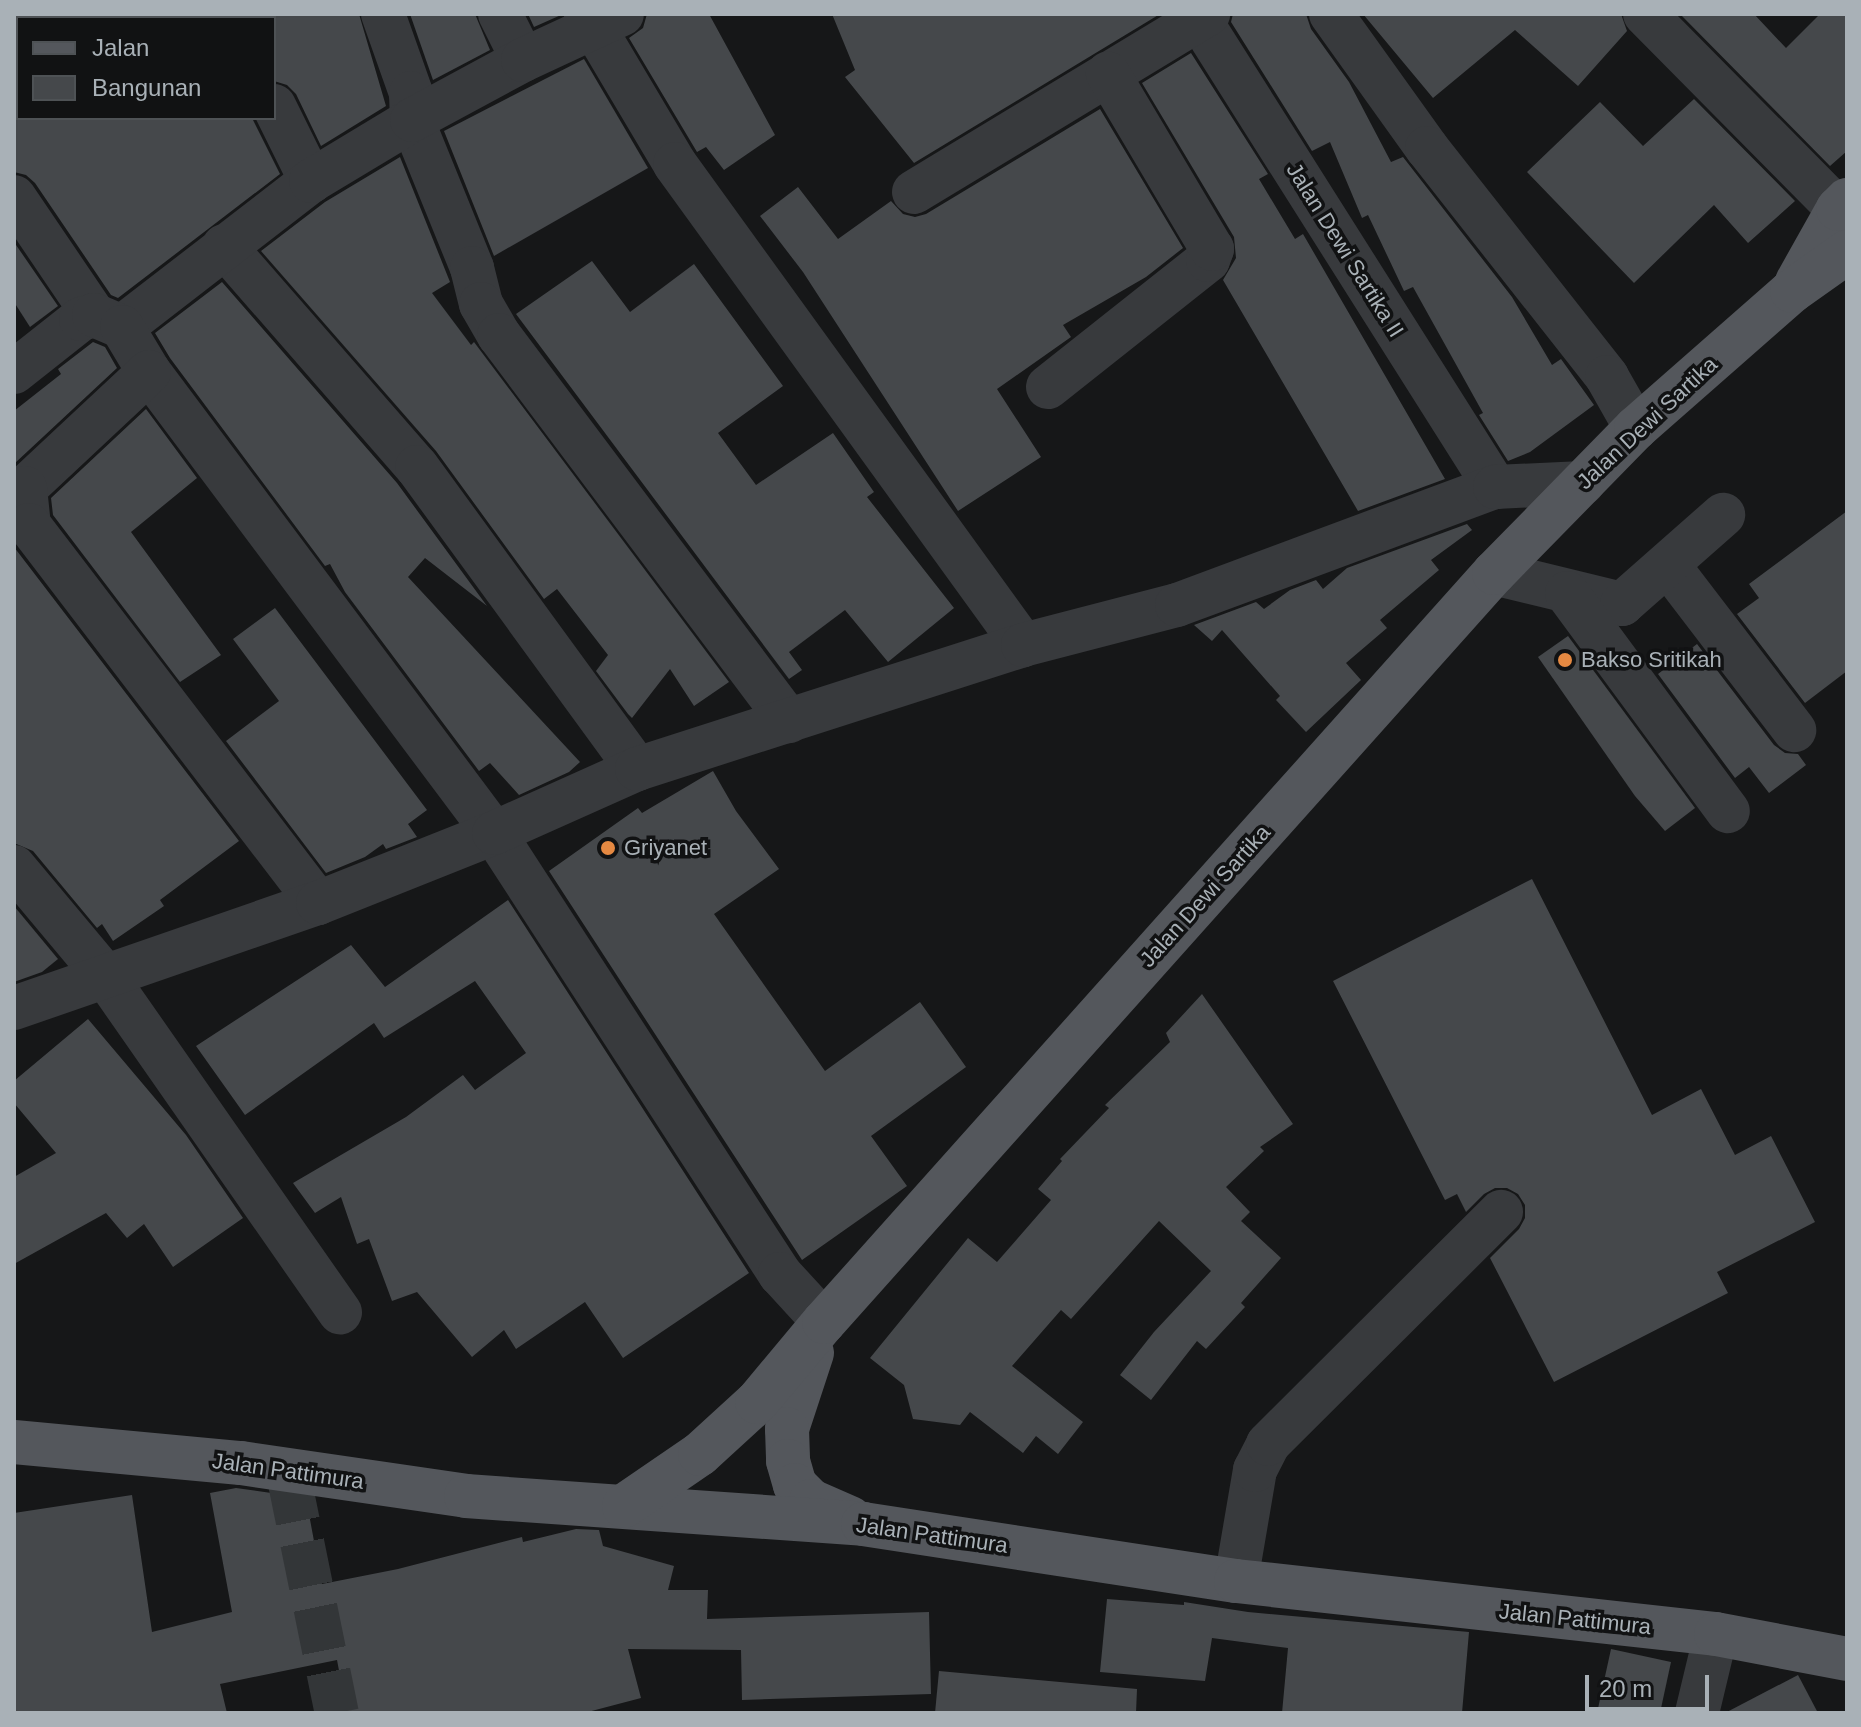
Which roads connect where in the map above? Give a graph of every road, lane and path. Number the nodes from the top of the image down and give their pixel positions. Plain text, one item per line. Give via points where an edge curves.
1 (383, 14) edge
2 (500, 14) edge
3 (1331, 14) edge
4 (1645, 14) edge
5 (1201, 16) edge
6 (600, 18) edge
7 (523, 60) junction
8 (1108, 74) junction
9 (276, 110) edge
10 (412, 120) junction
11 (311, 181) junction
12 (914, 192) dead end
13 (14, 197) edge
14 (1842, 204) edge
15 (224, 246) junction
16 (1847, 252) edge
17 (1847, 278) edge
18 (1792, 291) junction
19 (108, 321) junction
20 (18, 360) edge
21 (149, 372) junction
22 (1048, 387) dead end
23 (1636, 428) junction
24 (1583, 483) junction
25 (1495, 487) junction
26 (1723, 515) dead end
27 (1668, 565) junction
28 (1494, 573) junction
29 (1567, 593) junction
30 (1023, 645) junction
31 (789, 721) junction
32 (1794, 730) dead end
33 (637, 769) junction
34 (1728, 811) dead end
35 (494, 833) junction
36 (14, 867) edge
37 (318, 903) junction
38 (106, 977) junction
39 (14, 1008) edge
40 (1501, 1212) dead end
41 (340, 1313) dead end
42 (824, 1322) junction
43 (14, 1442) edge
44 (624, 1506) junction
45 (863, 1524) junction
46 (1236, 1581) junction
47 (1716, 1634) junction
48 (1847, 1659) edge
49 (1697, 1713) edge

1 - 10 street via 411,93
2 - 7 street
3 - 23 street via 1427,148 1607,377
4 - 14 street
5 - 8 street
5 - 25 street, Jalan Dewi Sartika II
6 - 7 street
6 - 30 street via 653,132
7 - 10 street
8 - 12 street
8 - 22 street via 1212,249 1208,260
9 - 11 street
10 - 11 street
10 - 31 street via 472,268 481,304 499,335
11 - 15 street
13 - 19 street
14 - 18 main road, Jalan Dewi Sartika
15 - 19 street
15 - 33 street via 417,467
16 - 18 main road, Jalan Dewi Sartika
17 - 18 street
18 - 23 main road, Jalan Dewi Sartika
19 - 20 street via 66,329
19 - 21 street
21 - 35 street
21 - 37 street via 25,488 29,525
23 - 24 main road, Jalan Dewi Sartika
24 - 25 street
24 - 28 main road, Jalan Dewi Sartika
25 - 30 street via 1177,605
26 - 27 street
27 - 29 street via 1622,604
27 - 32 street
28 - 29 street
28 - 42 main road, Jalan Dewi Sartika
29 - 34 street
30 - 31 street
31 - 33 street
33 - 35 street
35 - 37 street
35 - 42 street via 780,1274
36 - 38 street
37 - 38 street
38 - 39 street
38 - 41 street
40 - 46 street via 1268,1444 1255,1470
42 - 44 main road, Jalan Dewi Sartika via 757,1402 700,1454
42 - 45 main road via 787,1429 788,1461 795,1485 811,1501
43 - 44 main road, Jalan Pattimura via 466,1496
44 - 45 main road, Jalan Pattimura
45 - 46 main road, Jalan Pattimura
46 - 47 main road, Jalan Pattimura
47 - 48 main road, Jalan Pattimura
47 - 49 street

